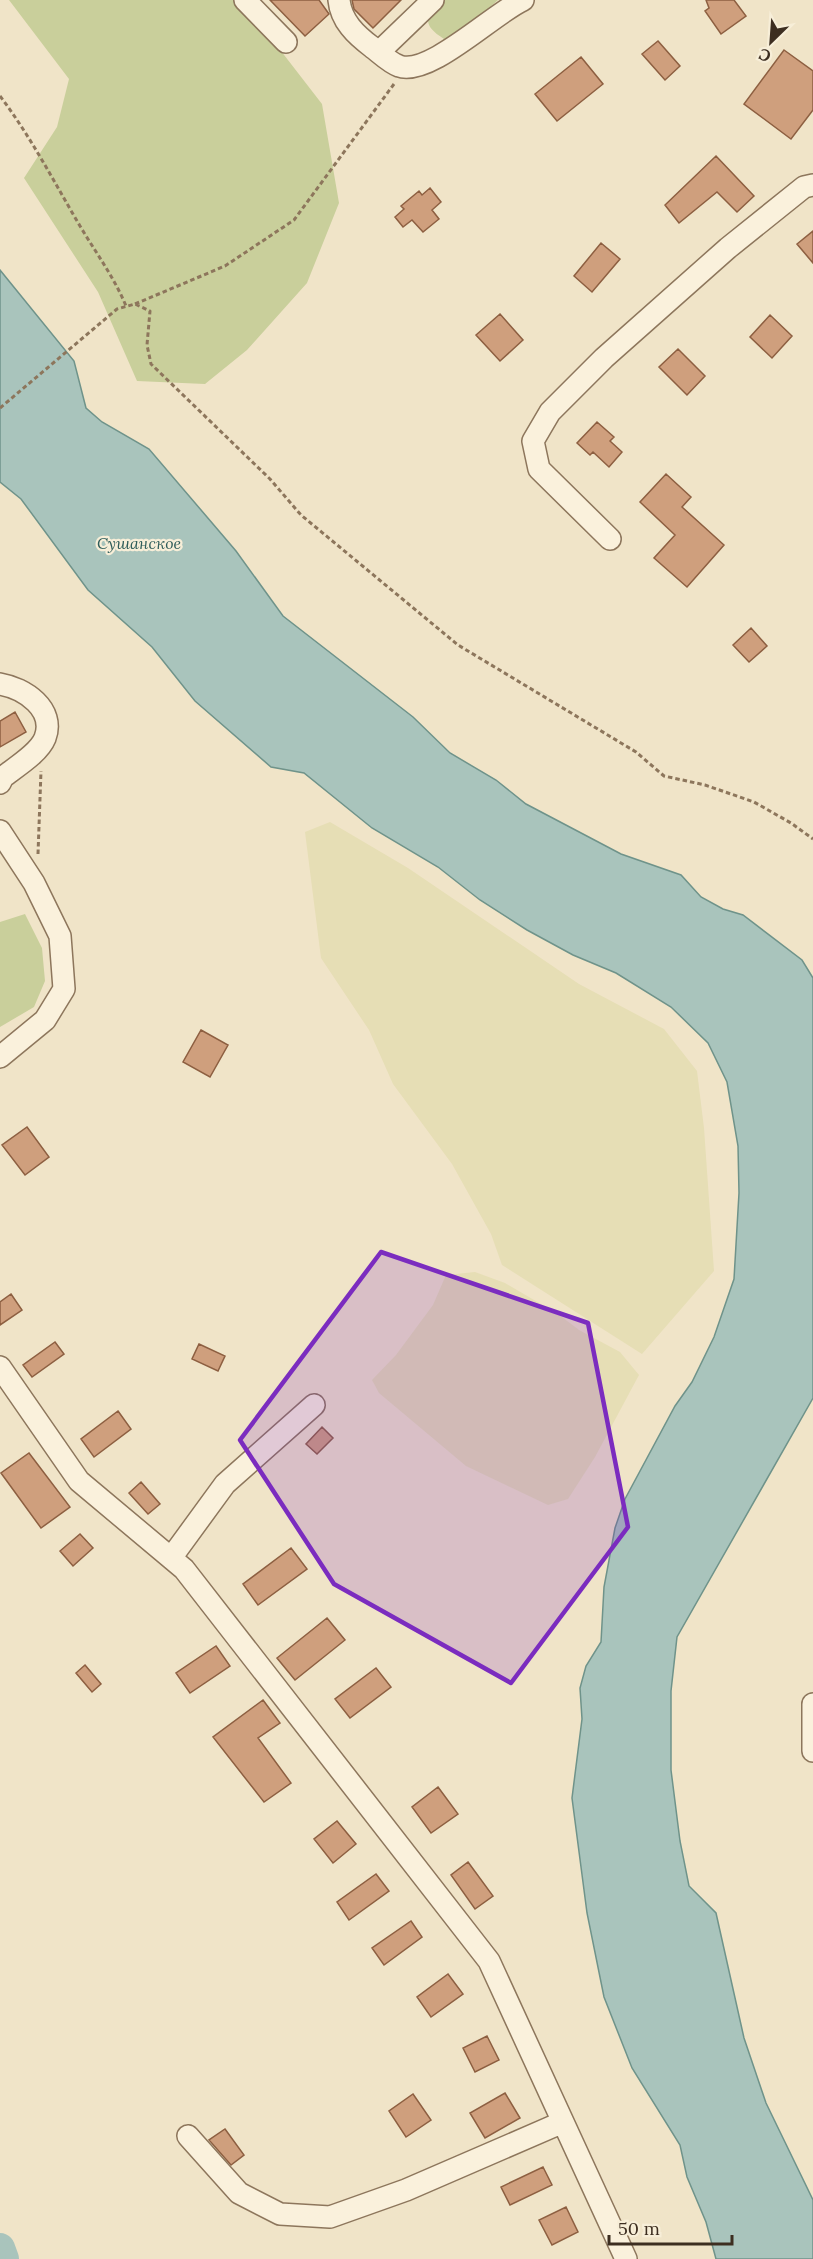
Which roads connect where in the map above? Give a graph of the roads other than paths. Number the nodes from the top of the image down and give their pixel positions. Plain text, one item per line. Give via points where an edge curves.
1 (245, 0) edge
2 (339, 0) edge
3 (433, 0) edge
4 (523, 0) edge
5 (286, 42) dead end
6 (379, 52) junction
7 (813, 185) edge
8 (610, 539) dead end
9 (0, 684) edge
10 (0, 783) edge
11 (0, 831) edge
12 (0, 1057) edge
13 (0, 1367) edge
14 (314, 1405) dead end
15 (171, 1558) junction
16 (813, 1704) edge
17 (813, 1751) edge
18 (563, 2122) junction
19 (188, 2136) dead end
20 (626, 2259) edge

1 - 5 street
2 - 6 street via 340,12 356,35
3 - 6 street
4 - 6 street via 509,6 464,41 415,68 398,66
7 - 8 street via 804,187 728,248 604,358 550,412 533,441 539,469
9 - 10 street via 26,692 43,710 45,738
11 - 12 street via 34,883 60,936 64,989 45,1020
13 - 15 street via 79,1481
14 - 15 street via 225,1484
15 - 18 street via 184,1569 489,1961
16 - 17 street
18 - 19 street via 406,2190 330,2217 280,2214 239,2193
18 - 20 street

